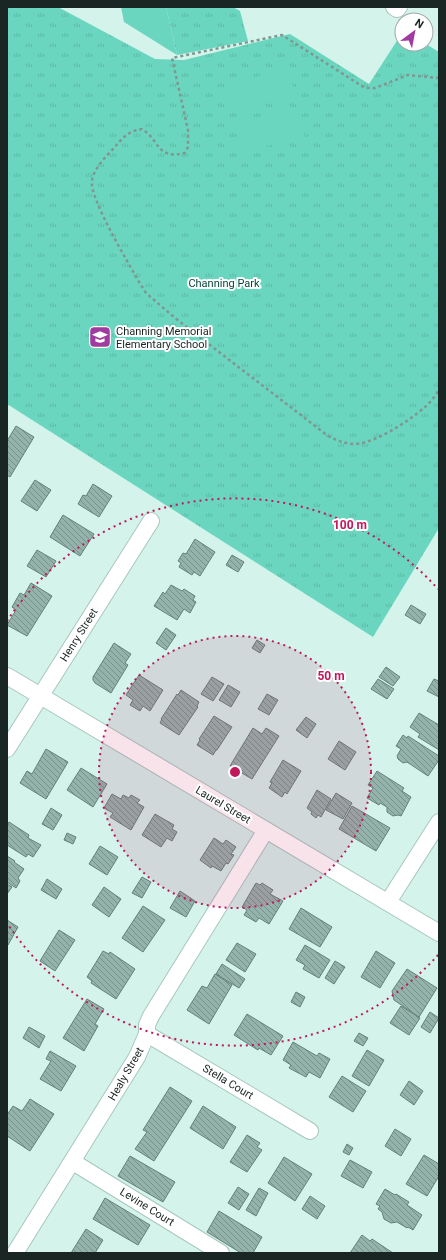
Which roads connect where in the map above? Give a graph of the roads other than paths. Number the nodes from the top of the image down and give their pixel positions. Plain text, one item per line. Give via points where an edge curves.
1 (394, 7) edge
2 (398, 7) edge
3 (151, 521) dead end
4 (7, 676) edge
5 (40, 696) junction
6 (7, 749) edge
7 (439, 822) edge
8 (266, 830) junction
9 (388, 902) junction
10 (439, 933) edge
11 (147, 1034) junction
12 (310, 1131) dead end
13 (73, 1162) junction
14 (15, 1253) edge
15 (221, 1253) edge

1 - 2 street
3 - 5 street, Henry Street
4 - 5 street, Laurel Street
5 - 6 street, Henry Street
5 - 8 street, Laurel Street
7 - 9 street
8 - 9 street, Laurel Street
8 - 11 street, Healy Street via 151,1016
9 - 10 street, Laurel Street
11 - 12 street, Stella Court
11 - 13 street, Healy Street via 138,1057
13 - 14 street, Healy Street
13 - 15 street, Levine Court

